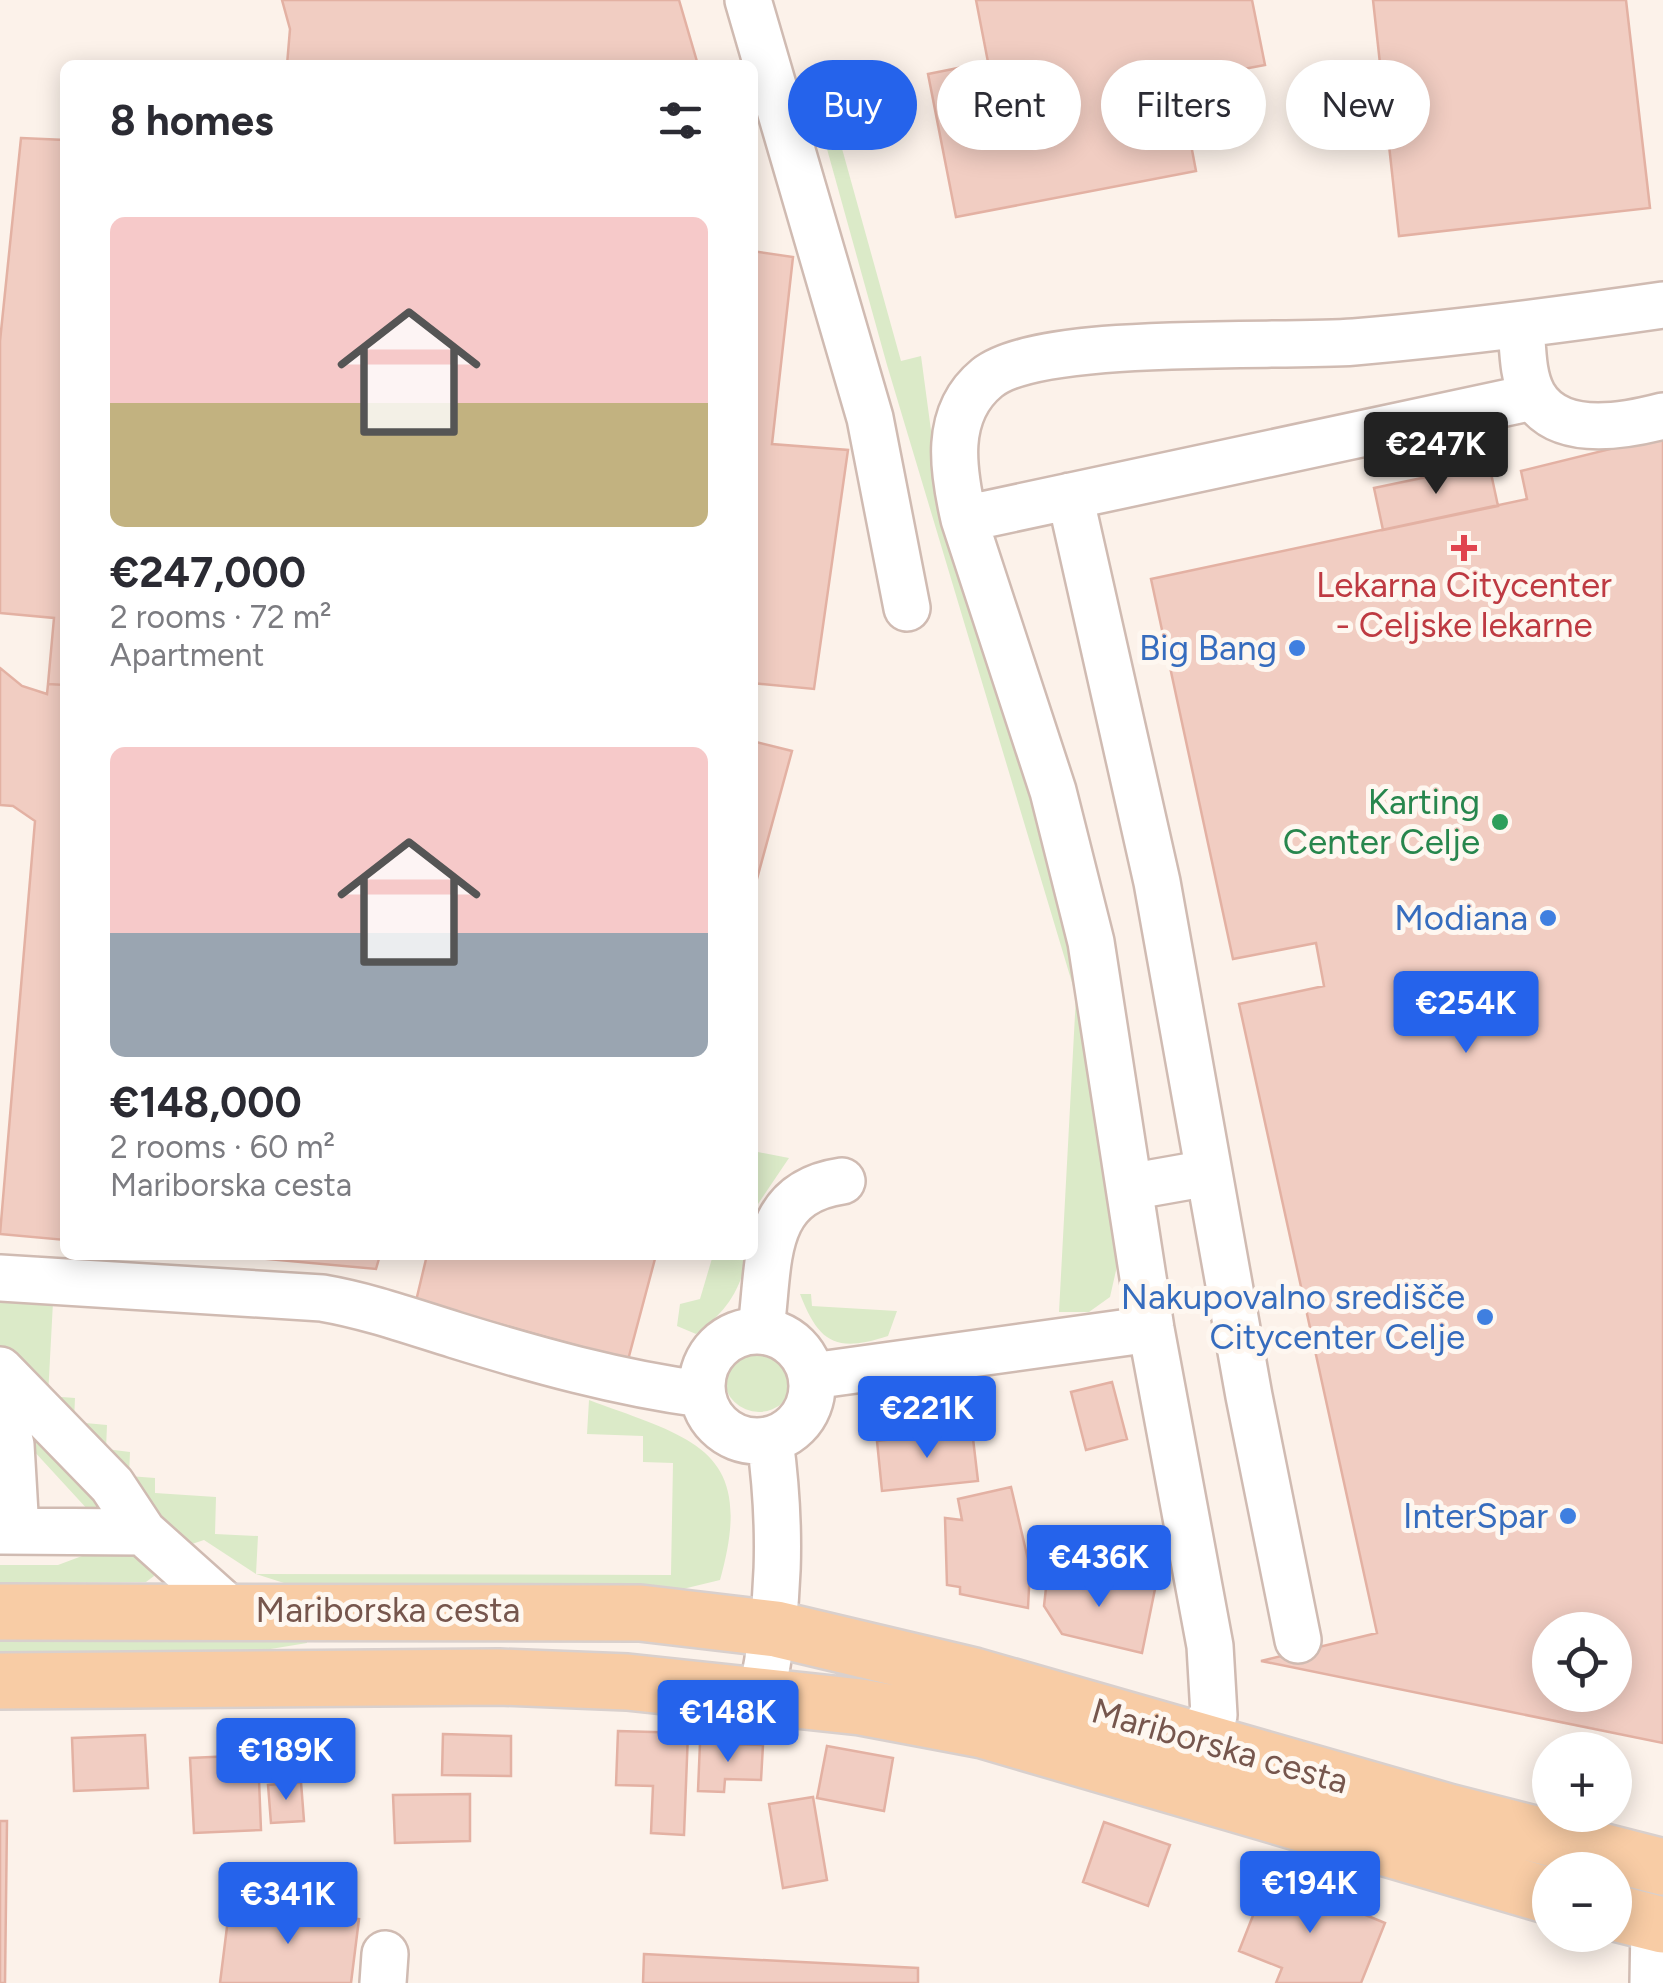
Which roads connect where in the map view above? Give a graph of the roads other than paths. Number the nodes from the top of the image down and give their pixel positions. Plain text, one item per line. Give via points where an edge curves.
1 (748, 0) edge
2 (1663, 305) edge
3 (1521, 326) junction
4 (1533, 397) junction
5 (1663, 416) edge
6 (1070, 496) junction
7 (964, 519) junction
8 (907, 608) dead end
9 (1208, 1174) junction
10 (842, 1180) dead end
11 (1129, 1187) junction
12 (0, 1278) edge
13 (761, 1329) junction
14 (1151, 1329) junction
15 (0, 1370) edge
16 (812, 1376) junction
17 (702, 1394) junction
18 (0, 1399) edge
19 (770, 1440) junction
20 (6, 1445) edge
21 (8, 1531) edge
22 (143, 1532) junction
23 (229, 1610) junction
24 (0, 1612) edge
25 (776, 1628) junction
26 (1298, 1640) dead end
27 (0, 1681) edge
28 (761, 1696) junction
29 (1196, 1736) junction
30 (1663, 1867) edge
31 (1532, 1891) edge
32 (1644, 1921) edge
33 (1653, 1983) edge

1 - 8 street via 870,418
2 - 3 street
3 - 4 street
3 - 7 street via 1028,360 988,377 964,405 954,437
4 - 5 street via 1552,414 1581,425 1622,426
4 - 6 street
6 - 7 street
6 - 9 street via 1157,882
7 - 11 street via 1054,791 1092,942
9 - 11 street
9 - 26 street
10 - 13 street via 791,1199 774,1226
11 - 14 street
12 - 17 street via 337,1300 551,1363
13 - 16 street via 792,1342
13 - 17 street via 731,1336 706,1362
14 - 16 street
14 - 29 street via 1210,1646 1214,1714
15 - 22 street via 112,1485
16 - 19 street via 809,1406 794,1428
17 - 19 street via 713,1420 736,1437
18 - 20 street
19 - 25 street via 780,1515
20 - 21 street
21 - 22 street
22 - 23 street
23 - 24 main road, Mariborska cesta
23 - 25 main road, Mariborska cesta via 640,1613
25 - 28 street
25 - 29 main road, Mariborska cesta
27 - 28 main road, Mariborska cesta via 498,1677
28 - 31 main road, Mariborska cesta via 861,1706 982,1730
29 - 30 main road, Mariborska cesta via 1325,1778
32 - 33 street

